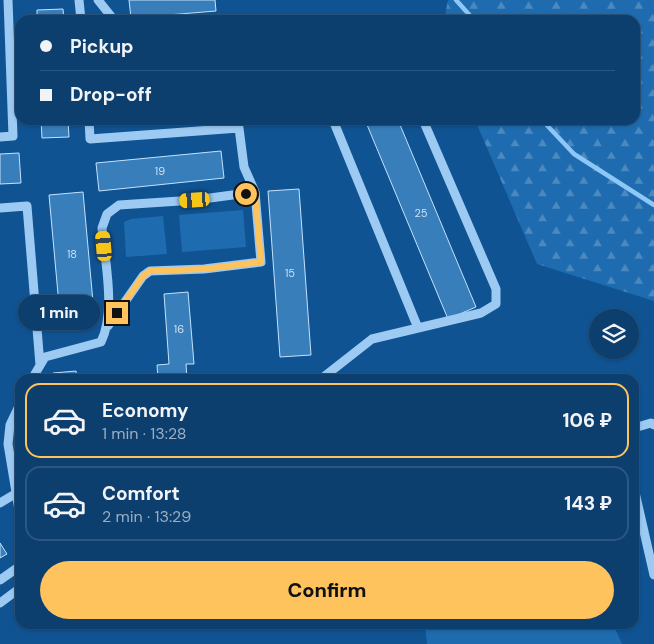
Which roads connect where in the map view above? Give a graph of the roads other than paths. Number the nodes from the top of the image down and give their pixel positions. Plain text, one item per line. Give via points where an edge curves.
1 (8, 0) edge
2 (79, 0) edge
3 (98, 0) edge
4 (80, 15) edge
5 (110, 15) edge
6 (89, 125) edge
7 (236, 125) edge
8 (335, 125) edge
9 (425, 125) edge
10 (238, 128) junction
11 (0, 137) edge
12 (255, 192) junction
13 (0, 208) edge
14 (108, 326) junction
15 (418, 328) junction
16 (40, 366) junction
17 (35, 374) edge
18 (327, 374) edge
19 (15, 416) edge
20 (654, 425) edge
21 (639, 427) edge
22 (15, 494) joint
23 (0, 502) edge
24 (639, 510) edge
25 (15, 570) edge
26 (654, 575) edge
27 (0, 580) edge
28 (15, 592) edge
29 (0, 603) edge

1 - 11 lane via 13,136
2 - 4 lane
3 - 5 lane
6 - 10 lane via 90,139
7 - 10 lane
8 - 15 lane
9 - 15 lane via 496,289 496,304 481,313
10 - 12 lane via 244,167
12 - 14 lane via 261,262 150,271 143,276
12 - 14 lane via 112,208 102,228
13 - 16 lane via 27,206
14 - 16 lane via 101,342 50,354
15 - 18 lane via 372,339
16 - 17 lane
19 - 22 lane via 8,433
20 - 21 lane
22 - 23 lane
24 - 26 lane
25 - 27 lane
28 - 29 lane

